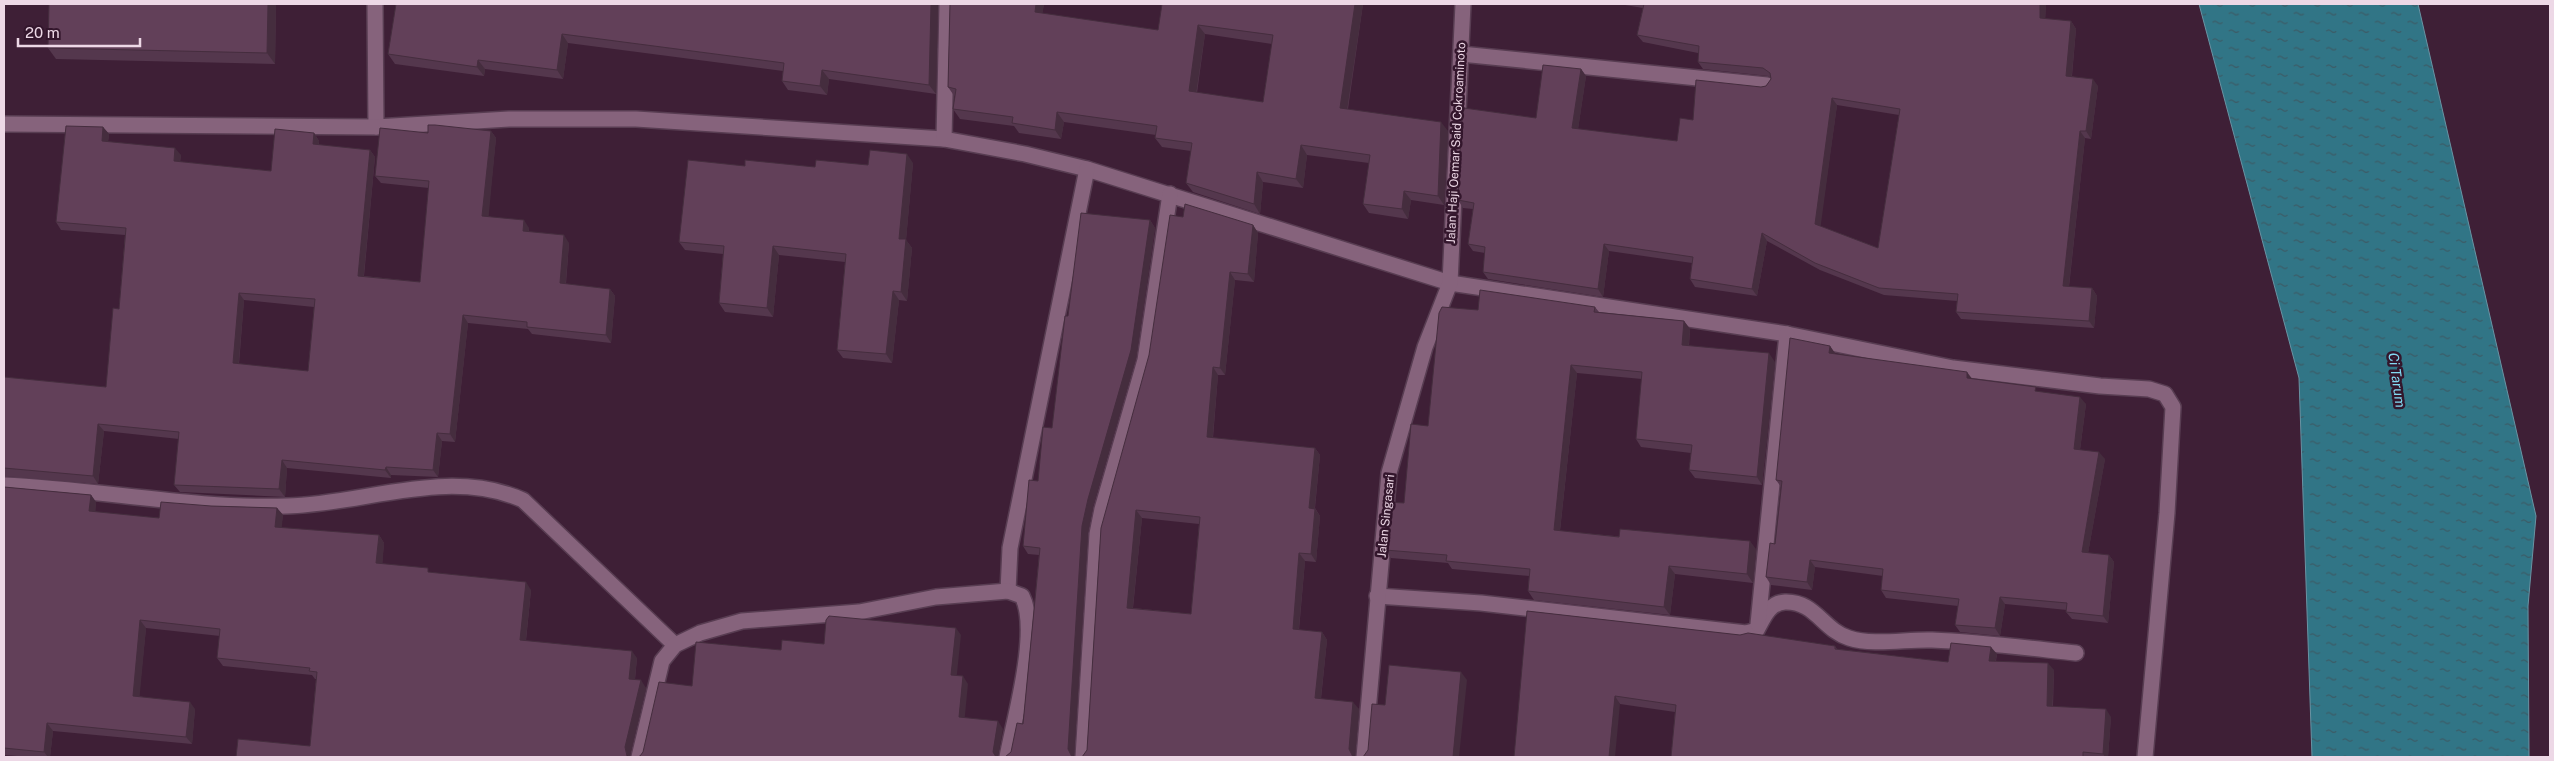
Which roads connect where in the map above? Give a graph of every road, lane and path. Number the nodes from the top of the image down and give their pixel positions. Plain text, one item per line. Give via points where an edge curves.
1 (375, 4) edge
2 (947, 4) edge
3 (1463, 4) edge
4 (1461, 54) junction
5 (1767, 85) edge
6 (4, 124) edge
7 (376, 127) junction
8 (944, 139) junction
9 (1087, 169) junction
10 (1170, 194) junction
11 (1450, 282) junction
12 (1787, 334) junction
13 (4, 485) edge
14 (1008, 591) junction
15 (1377, 596) junction
16 (1757, 630) junction
17 (675, 644) junction
18 (2076, 653) dead end
19 (640, 757) edge
20 (1007, 757) edge
21 (1083, 757) edge
22 (1364, 757) edge
23 (2146, 757) edge

1 - 7 street
2 - 8 street
3 - 4 street, Jalan Haji Oemar Said Cokroaminoto
4 - 5 street
4 - 11 street, Jalan Haji Oemar Said Cokroaminoto
6 - 7 street
7 - 8 street via 509,119 636,119
8 - 9 street
9 - 10 street
9 - 14 street via 1010,548
10 - 11 street
10 - 21 street via 1146,360 1097,534
11 - 12 street
11 - 15 street, Jalan Singasari via 1425,347 1389,473
12 - 16 street
12 - 23 street via 1953,368 2149,389 2165,394 2173,407
13 - 17 street via 278,506 450,486 478,486 522,500
14 - 17 street via 936,597 859,612 742,621
14 - 20 street via 1022,596 1028,608 1026,659
15 - 16 street via 1481,603 1729,631
15 - 22 street, Jalan Singasari
16 - 18 street via 1768,609 1775,604 1794,602 1804,605 1831,629 1848,638 1866,641 1961,641
17 - 19 street via 662,661

